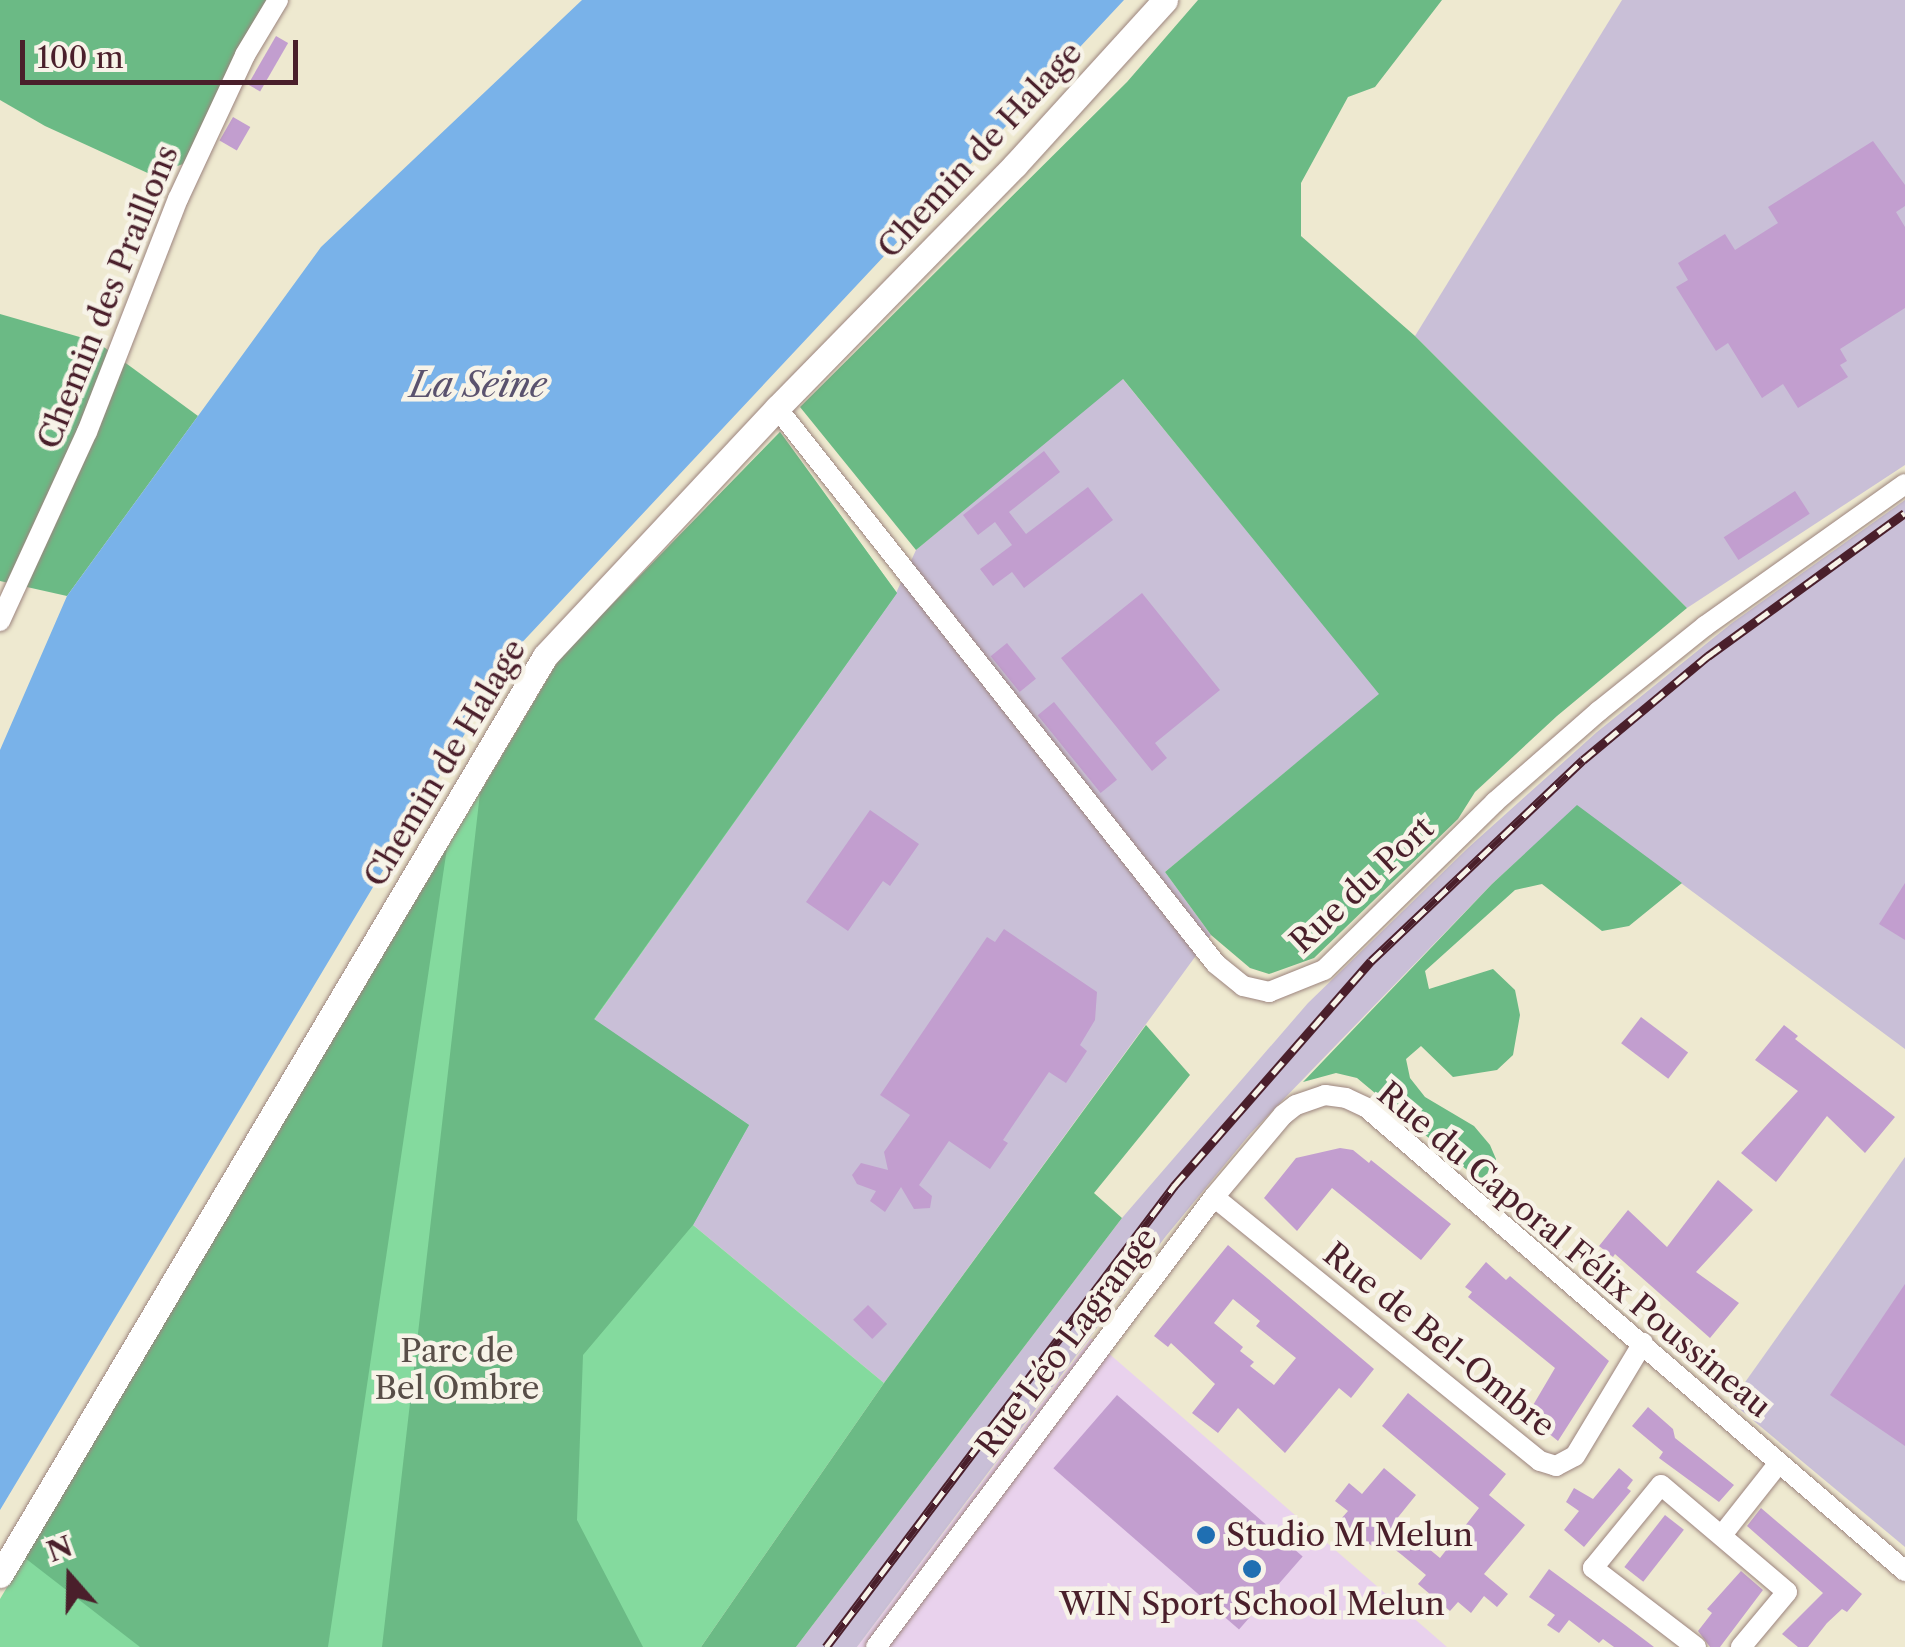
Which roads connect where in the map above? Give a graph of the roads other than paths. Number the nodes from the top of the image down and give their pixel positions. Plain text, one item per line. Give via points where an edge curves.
1 (278, 0) edge
2 (1165, 0) edge
3 (777, 408) junction
4 (1905, 484) edge
5 (0, 621) edge
6 (1325, 1096) joint
7 (1214, 1197) junction
8 (1642, 1343) junction
9 (1778, 1464) junction
10 (1722, 1535) junction
11 (1905, 1571) edge
12 (0, 1576) edge
13 (876, 1647) edge
14 (1696, 1647) edge
15 (1741, 1647) edge

1 - 5 street, Chemin des Praillons via 178,199 87,432
2 - 3 street, Chemin de Halage via 1015,165
3 - 4 street, Rue du Port via 1216,964 1243,986 1269,992 1324,970 1494,802 1598,712 1705,626
3 - 12 street, Chemin de Halage via 545,656
6 - 7 street, Rue Léo Lagrange via 1283,1116
6 - 8 street, Rue du Caporal Félix Poussineau via 1367,1108
7 - 8 street, Rue de Bel-Ombre via 1540,1461 1556,1466 1576,1456
7 - 13 street, Rue Léo Lagrange
8 - 9 street, Rue du Caporal Félix Poussineau
9 - 10 street
9 - 11 street, Rue du Caporal Félix Poussineau
10 - 14 street via 1661,1485 1593,1568
10 - 15 street via 1787,1592

